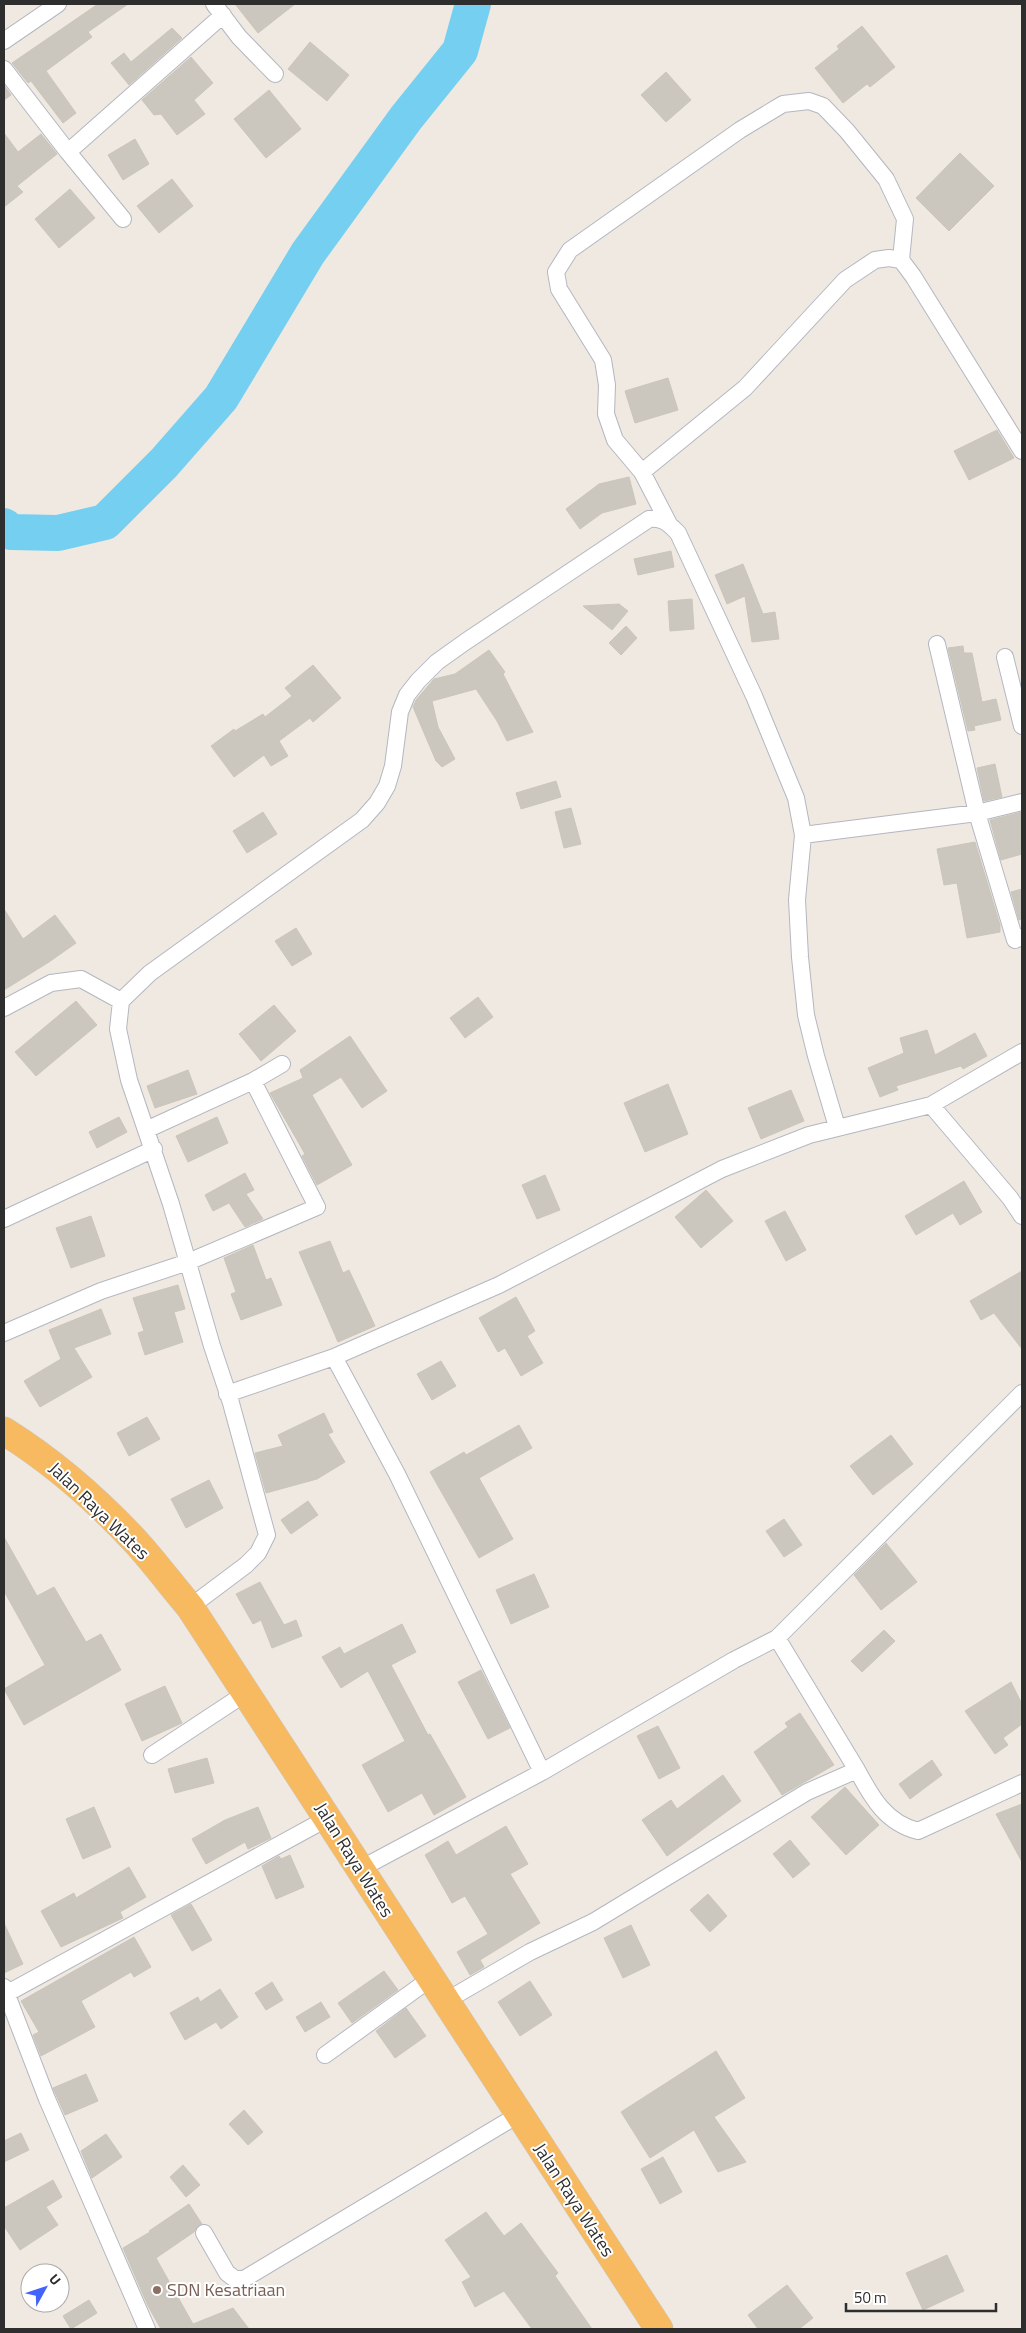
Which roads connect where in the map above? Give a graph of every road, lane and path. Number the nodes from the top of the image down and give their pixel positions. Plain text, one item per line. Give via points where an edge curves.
1 (58, 4) edge
2 (218, 10) edge
3 (4, 41) edge
4 (4, 69) edge
5 (275, 74) dead end
6 (68, 152) junction
7 (123, 219) dead end
8 (901, 260) junction
9 (1022, 451) edge
10 (642, 472) junction
11 (668, 522) junction
12 (937, 644) dead end
13 (1004, 657) dead end
14 (1022, 726) edge
15 (1022, 802) edge
16 (976, 813) junction
17 (803, 835) junction
18 (1022, 937) edge
19 (121, 1001) junction
20 (4, 1008) edge
21 (1022, 1052) edge
22 (282, 1064) dead end
23 (253, 1081) junction
24 (932, 1105) junction
25 (837, 1127) junction
26 (146, 1130) junction
27 (154, 1149) junction
28 (1022, 1216) edge
29 (4, 1220) edge
30 (188, 1262) junction
31 (4, 1333) edge
32 (334, 1357) junction
33 (1022, 1393) edge
34 (227, 1394) junction
35 (4, 1431) edge
36 (190, 1607) junction
37 (776, 1638) junction
38 (246, 1692) junction
39 (152, 1755) dead end
40 (857, 1770) junction
41 (542, 1772) junction
42 (1022, 1783) edge
43 (328, 1818) junction
44 (360, 1869) junction
45 (430, 1979) junction
46 (5, 1992) edge
47 (444, 2002) junction
48 (325, 2055) dead end
49 (518, 2115) junction
50 (204, 2233) dead end
51 (147, 2329) edge
52 (659, 2329) edge

1 - 3 street
2 - 5 street
2 - 6 street
4 - 6 street
6 - 7 street
8 - 9 street
8 - 10 street via 875,260 845,280 745,388
8 - 10 street via 905,219 886,179 823,106 809,101 783,104 740,130 570,250 556,272 559,289 603,360 607,385 606,414 615,440
10 - 11 street
11 - 17 street via 678,533 754,696 796,798
11 - 19 street via 649,519 437,662 407,695 400,712 387,786 362,820 150,973
12 - 16 street
13 - 14 street
15 - 16 street
16 - 17 street
16 - 18 street via 1015,940
17 - 25 street via 797,900 806,1015
19 - 20 street via 81,979 51,983
19 - 26 street via 118,1029 129,1080
21 - 24 street
22 - 23 street
23 - 26 street
23 - 30 street via 318,1207
24 - 25 street
24 - 28 street
25 - 32 street via 722,1169 499,1285
26 - 27 street
27 - 29 street
27 - 30 street
30 - 31 street via 101,1291
30 - 34 street
32 - 34 street
32 - 41 street via 397,1474
33 - 37 street
34 - 36 street via 267,1535 258,1553 246,1565
35 - 36 highway, Jalan Raya Wates via 32,1449 88,1495 136,1542
36 - 38 highway, Jalan Raya Wates
37 - 40 street
37 - 41 street
38 - 39 street
38 - 43 highway, Jalan Raya Wates
40 - 42 street via 881,1809 897,1824 918,1831
40 - 47 street via 807,1792 593,1922 530,1952
41 - 44 street
43 - 44 highway, Jalan Raya Wates
43 - 46 street
44 - 45 highway, Jalan Raya Wates
45 - 47 highway, Jalan Raya Wates
45 - 48 street
46 - 51 street via 47,2100
47 - 49 highway, Jalan Raya Wates
49 - 50 street via 244,2279 234,2279 227,2273
49 - 52 highway, Jalan Raya Wates

